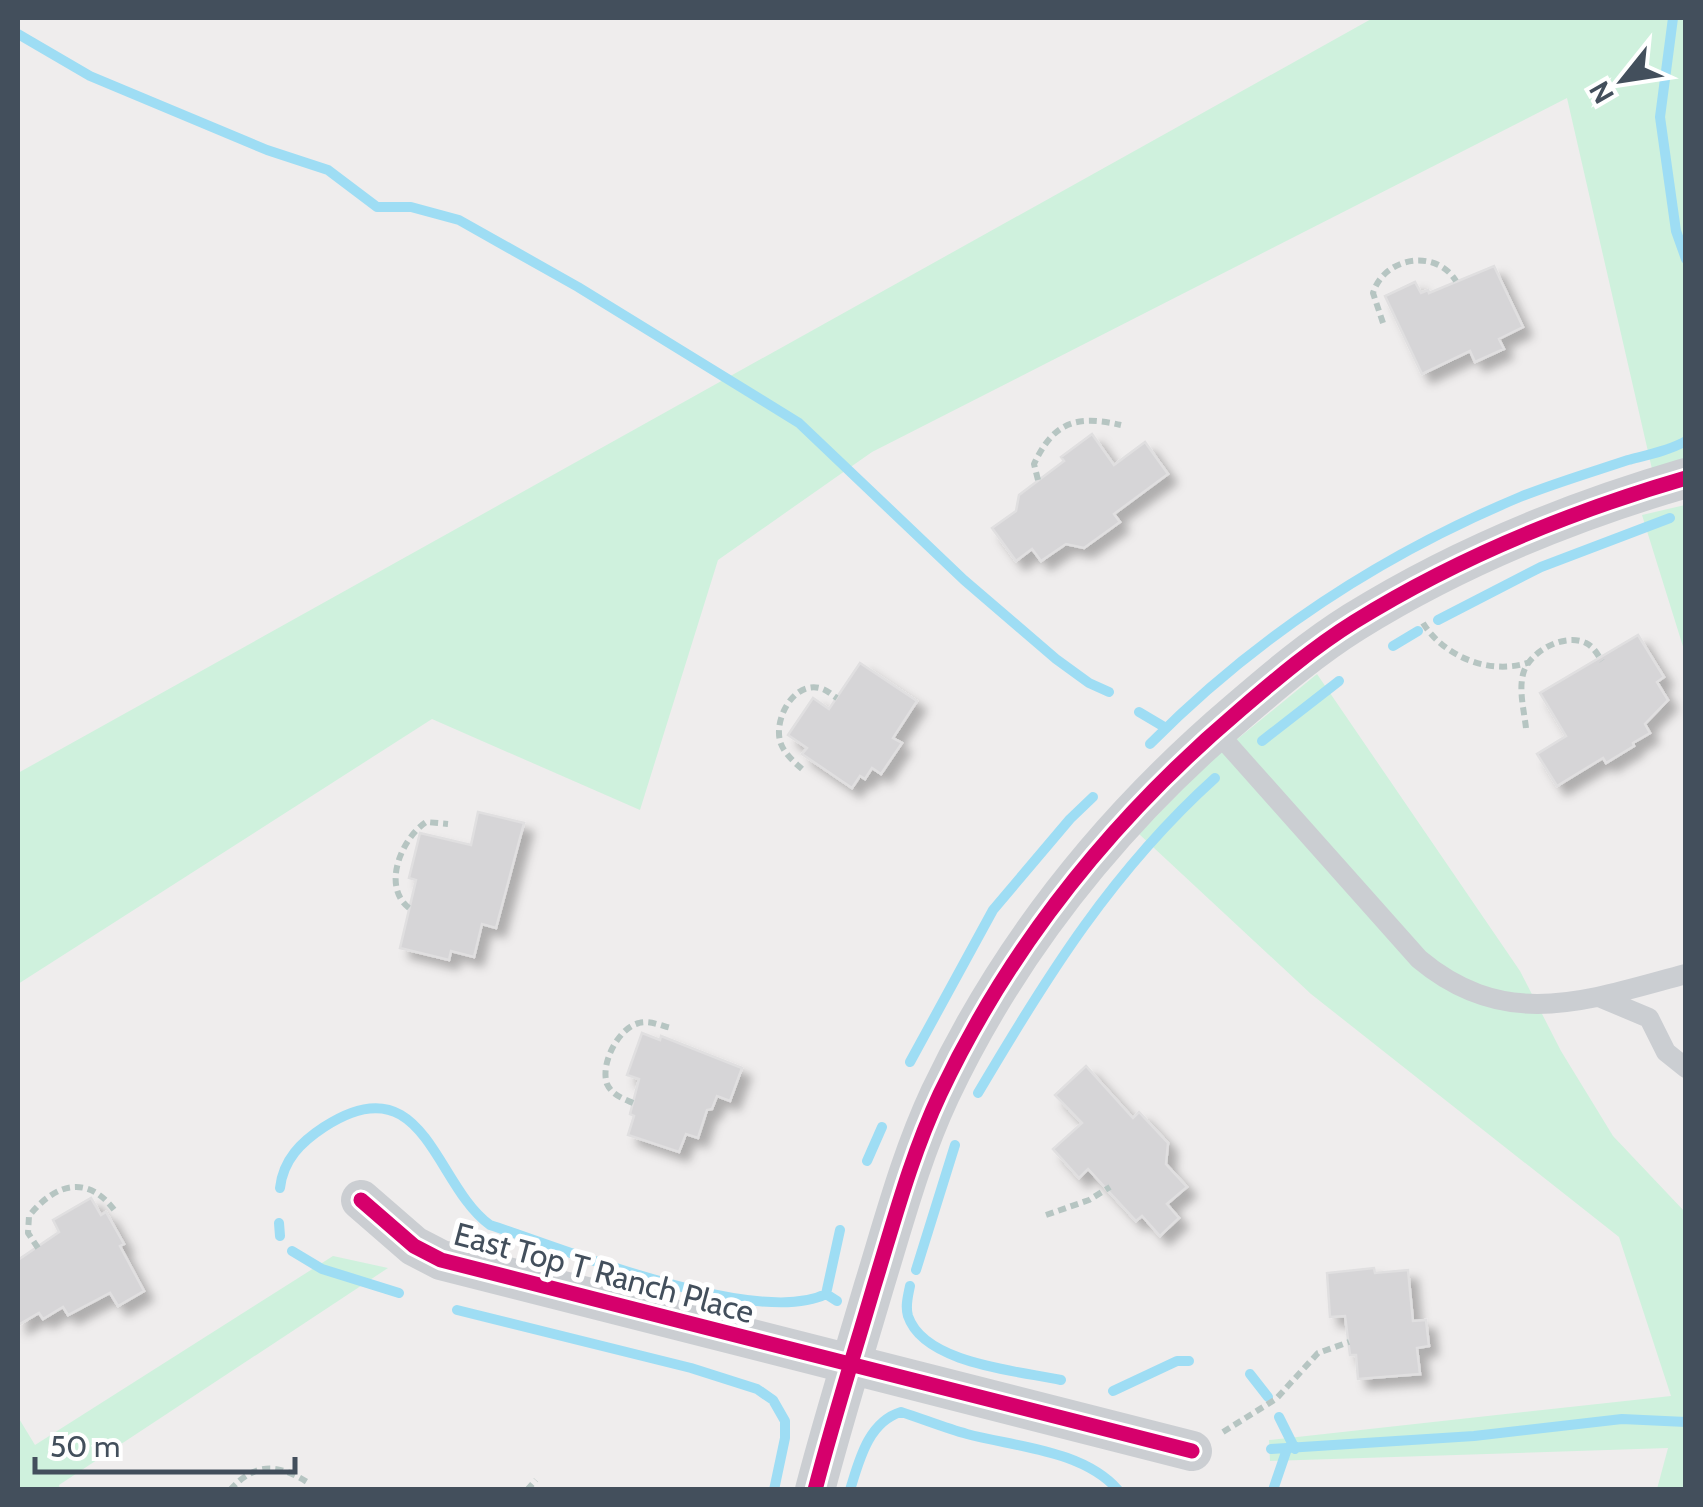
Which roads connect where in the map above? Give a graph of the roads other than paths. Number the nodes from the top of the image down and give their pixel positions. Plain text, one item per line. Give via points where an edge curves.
1 (1686, 478) edge
2 (1216, 731) junction
3 (1686, 974) edge
4 (1599, 997) junction
5 (1686, 1068) edge
6 (361, 1200) dead end
7 (850, 1366) junction
8 (1192, 1450) road end
9 (815, 1490) edge

1 - 2 street via 1593,506 1404,592 1309,654
2 - 4 lane via 1434,971 1504,1002 1552,1005
2 - 7 street via 1099,848 979,1018 912,1160
3 - 4 lane
4 - 5 lane via 1649,1018 1666,1052
6 - 7 street, East Top T Ranch Place via 441,1260
7 - 8 street, East Top T Ranch Place
7 - 9 street

